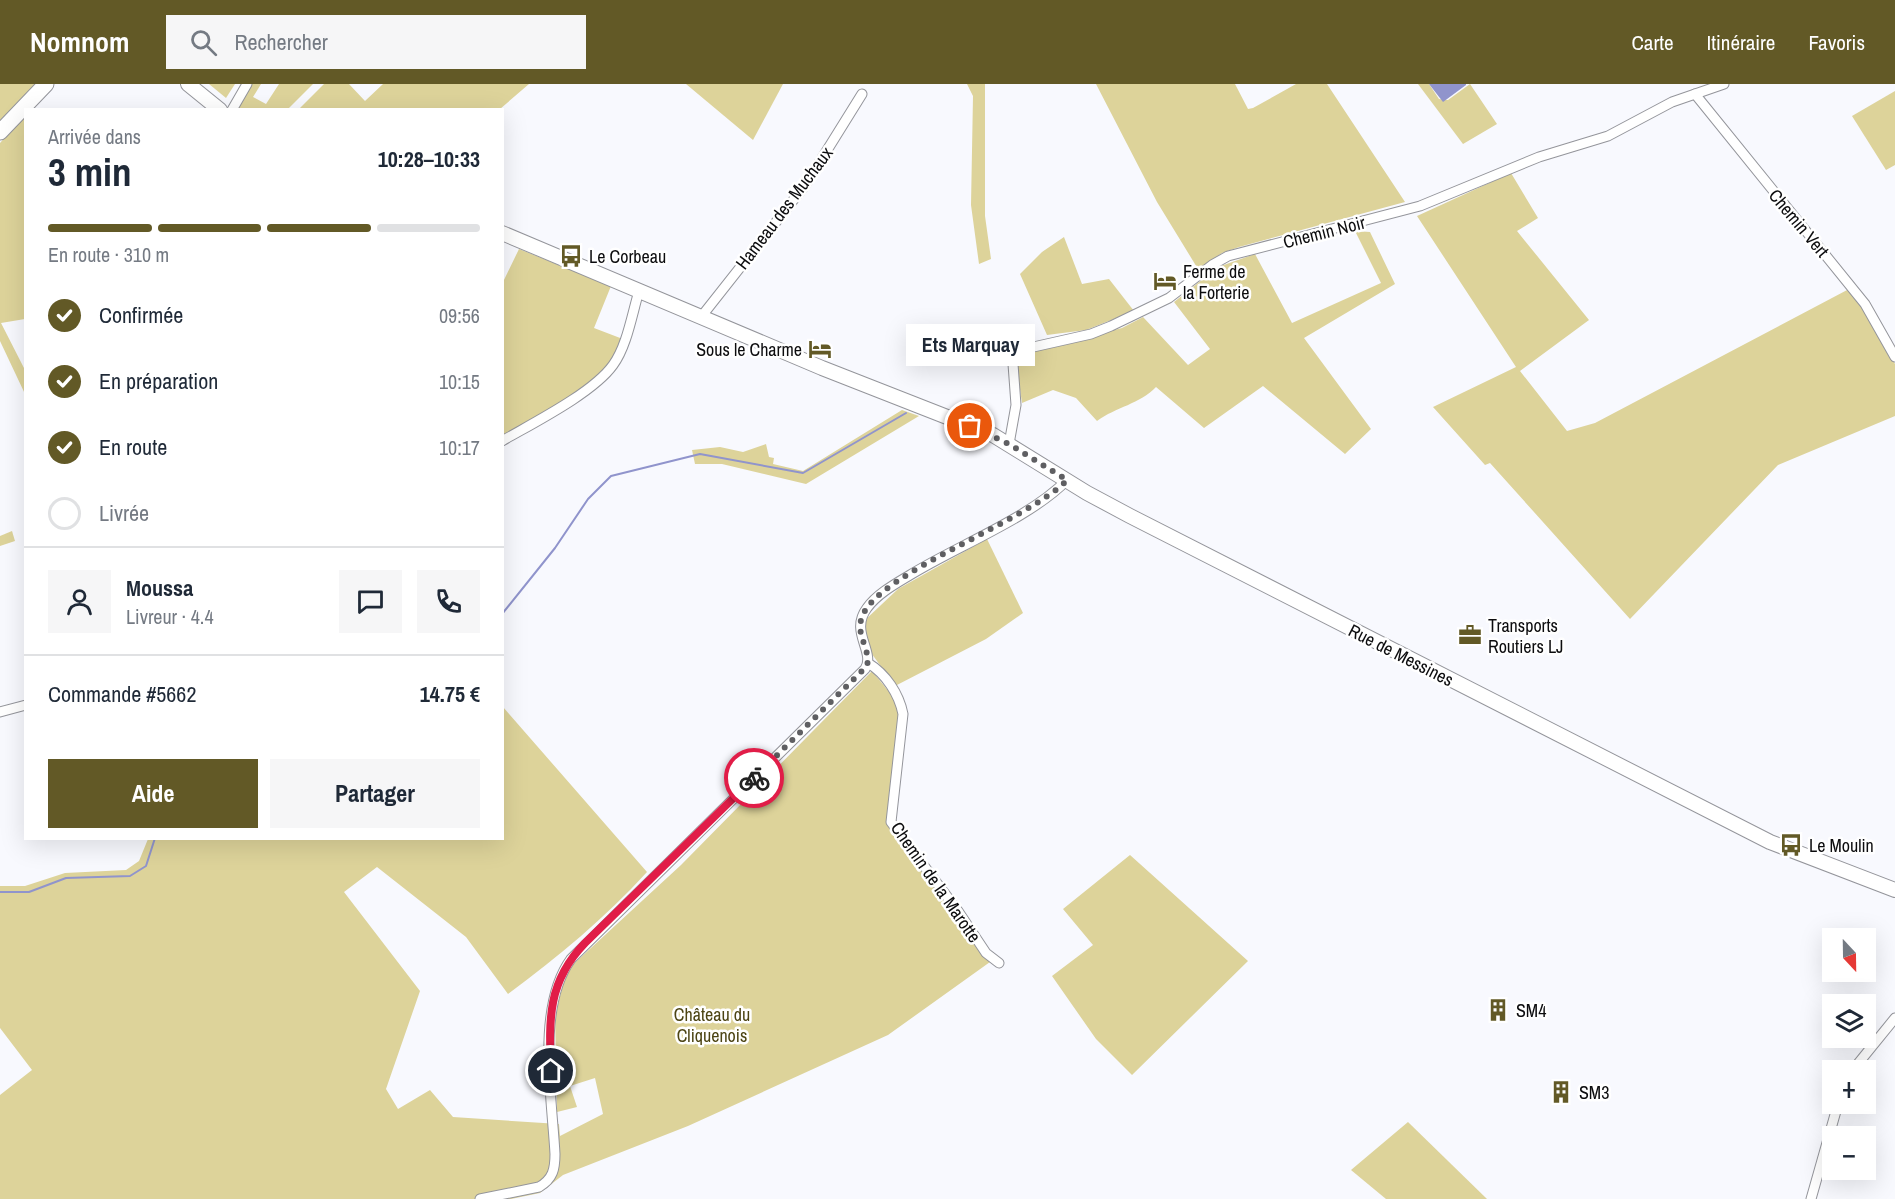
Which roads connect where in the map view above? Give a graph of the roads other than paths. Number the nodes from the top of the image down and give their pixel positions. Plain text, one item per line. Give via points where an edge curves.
1 (46, 84) edge
2 (188, 84) edge
3 (247, 84) edge
4 (1724, 84) edge
5 (862, 94) dead end
6 (1695, 94) junction
7 (218, 108) edge
8 (233, 108) edge
9 (0, 132) edge
10 (504, 234) edge
11 (639, 291) junction
12 (700, 317) junction
13 (1895, 357) edge
14 (504, 440) edge
15 (1009, 444) junction
16 (1067, 480) junction
17 (868, 663) junction
18 (24, 706) edge
19 (0, 712) edge
20 (1895, 890) edge
21 (999, 963) dead end
22 (1895, 1018) edge
23 (1861, 1060) edge
24 (1835, 1114) edge
25 (480, 1199) edge
26 (1811, 1199) edge

1 - 9 highway
2 - 7 main road
3 - 8 street
4 - 6 street, Chemin Noir
5 - 12 street, Hameau des Muchaux via 806,184
6 - 13 street, Chemin Vert via 1865,304
6 - 15 street, Chemin Noir via 1608,136 1546,154 1430,203 1228,256 1169,298 1105,328 1020,350 1013,364 1016,405
10 - 11 main road, Rue de Messines
11 - 12 main road, Rue de Messines
11 - 14 street via 615,362 591,385
12 - 15 main road, Rue de Messines
15 - 16 main road, Rue de Messines
16 - 17 street via 1041,502 928,564 873,601 860,625
16 - 20 main road, Rue de Messines via 1130,516 1770,842
17 - 21 street, Chemin de la Marotte via 890,685 903,714 903,738 890,810 893,827 986,953
17 - 25 street via 567,964 555,993 549,1023 553,1173 539,1186
18 - 19 street
22 - 23 street
24 - 26 street

